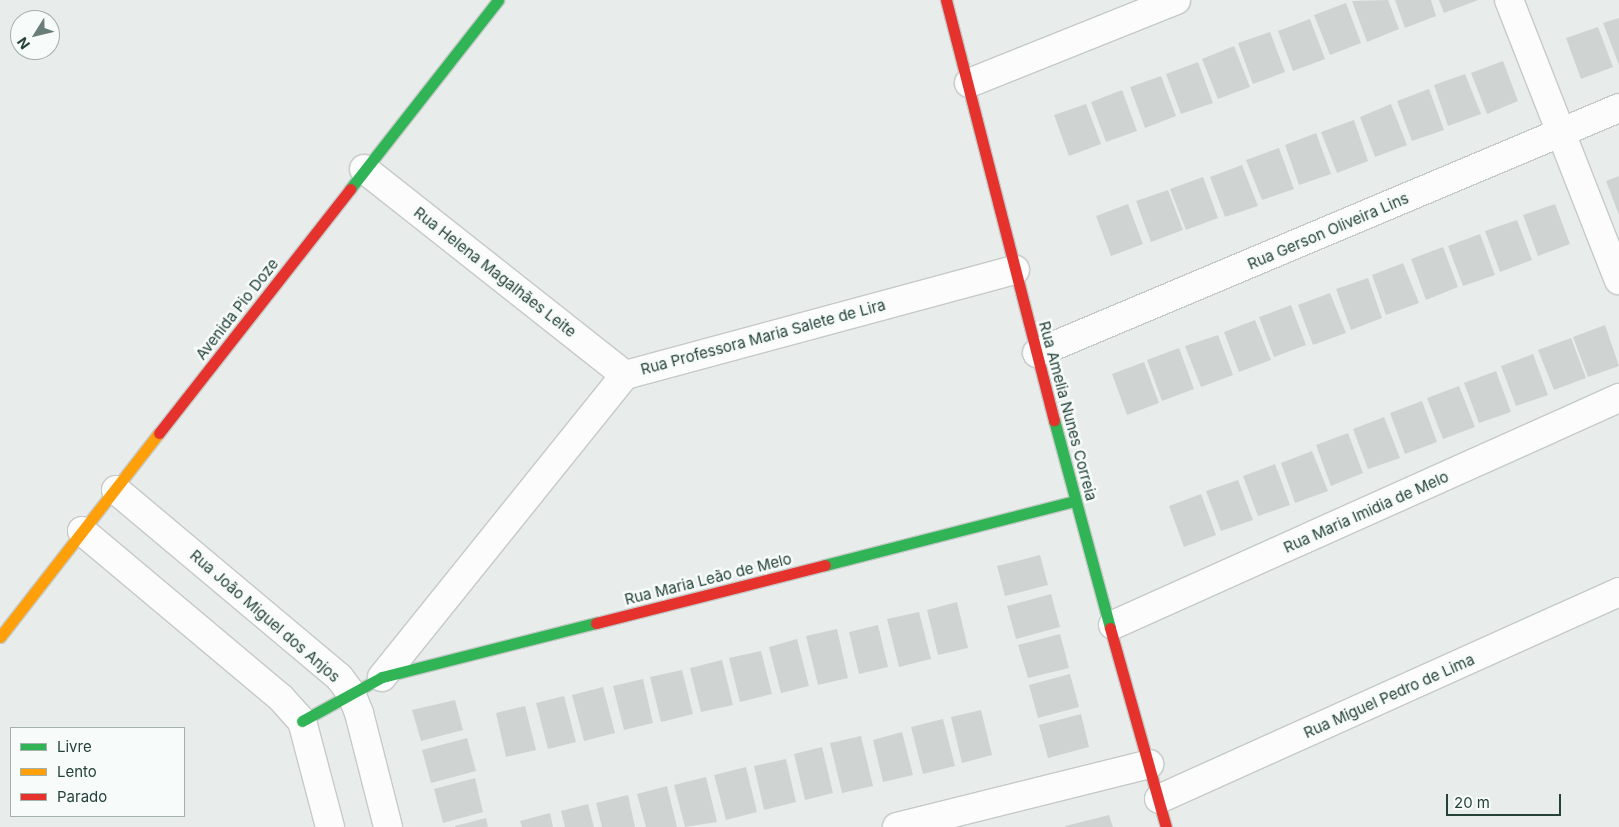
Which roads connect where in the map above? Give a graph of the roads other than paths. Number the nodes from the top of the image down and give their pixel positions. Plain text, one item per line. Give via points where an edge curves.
1 (498, 0) edge
2 (946, 0) edge
3 (1176, 0) edge
4 (1509, 0) edge
5 (969, 83) junction
6 (1619, 108) edge
7 (1562, 132) junction
8 (364, 169) junction
9 (1016, 270) junction
10 (1619, 280) edge
11 (1037, 353) junction
12 (626, 374) junction
13 (1619, 398) edge
14 (116, 490) junction
15 (1076, 501) junction
16 (82, 531) junction
17 (1619, 592) edge
18 (1113, 625) junction
19 (0, 637) edge
20 (382, 677) junction
21 (351, 694) junction
22 (302, 721) junction
23 (1149, 764) junction
24 (1159, 799) junction
25 (330, 827) edge
26 (388, 827) edge
27 (896, 827) edge
28 (1166, 827) edge

1 - 8 street, Avenida Pio Doze
2 - 5 street, Rua Amelia Nunes Correia
3 - 5 street
4 - 7 street
5 - 9 street, Rua Amelia Nunes Correia
6 - 7 street, Rua Gerson Oliveira Lins
7 - 10 street
7 - 11 street, Rua Gerson Oliveira Lins
8 - 12 street, Rua Helena Magalhães Leite
8 - 14 street, Avenida Pio Doze
9 - 11 street, Rua Amelia Nunes Correia
9 - 12 street, Rua Professora Maria Salete de Lira
11 - 15 street, Rua Amelia Nunes Correia
12 - 20 street, Rua Professora Maria Salete de Lira
13 - 18 street, Rua Maria Imidia de Melo
14 - 16 street, Avenida Pio Doze
14 - 21 street, Rua João Miguel dos Anjos via 339,677
15 - 18 street, Rua Amelia Nunes Correia
15 - 20 street, Rua Maria Leão de Melo
16 - 19 street, Avenida Pio Doze
16 - 22 street via 281,698
17 - 24 street, Rua Miguel Pedro de Lima
18 - 23 street, Rua Amelia Nunes Correia
20 - 21 street, Rua Maria Leão de Melo
21 - 22 street, Rua Maria Leão de Melo
21 - 26 street, Rua João Miguel dos Anjos
22 - 25 street
23 - 24 street, Rua Amelia Nunes Correia
23 - 27 street
24 - 28 street, Rua Amelia Nunes Correia

